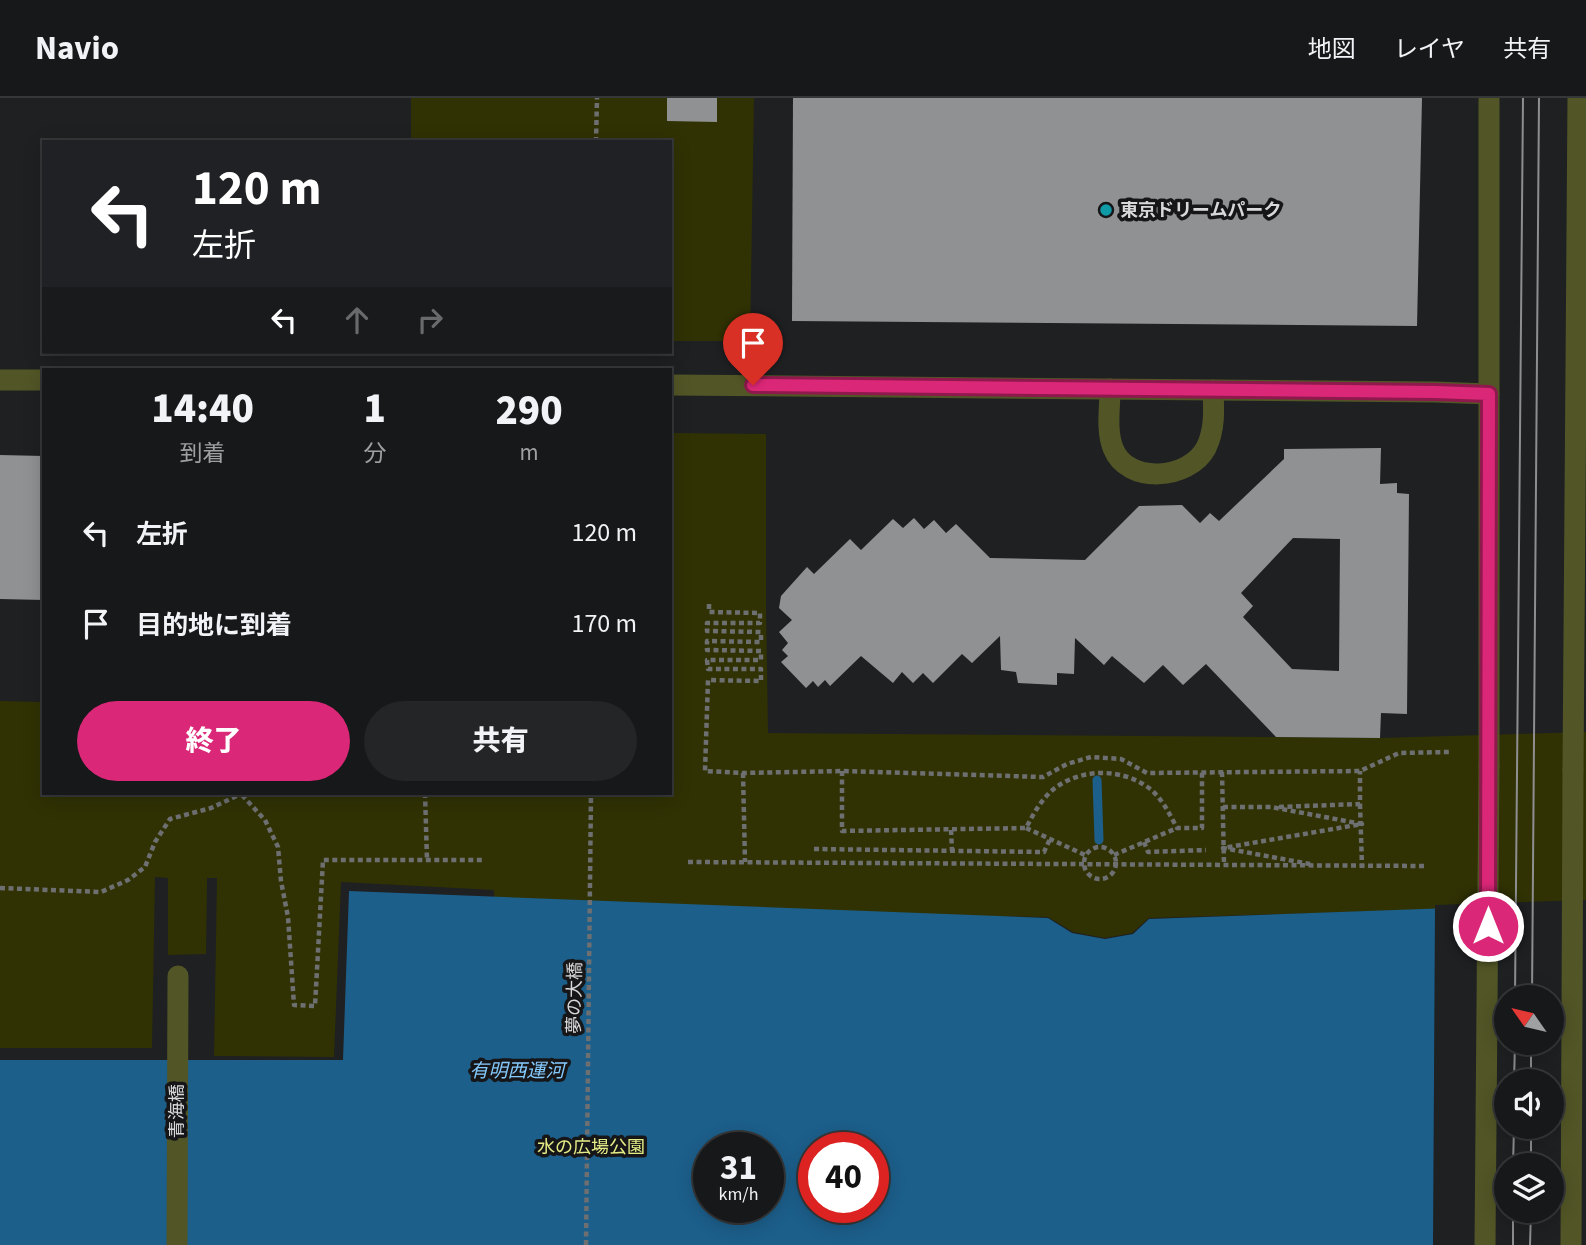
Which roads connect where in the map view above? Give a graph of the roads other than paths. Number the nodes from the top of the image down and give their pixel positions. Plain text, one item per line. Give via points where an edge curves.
1 (1489, 98) edge
2 (1578, 98) edge
3 (0, 380) edge
4 (42, 380) edge
5 (672, 384) edge
6 (1110, 389) junction
7 (1213, 390) junction
8 (1489, 394) junction
9 (178, 976) dead end
10 (177, 1245) edge
11 (1485, 1245) edge
12 (1571, 1245) edge

1 - 8 street
2 - 12 street, bridge
3 - 4 street
5 - 6 street
6 - 7 street
6 - 7 street via 1114,451 1123,463 1156,475 1172,473 1198,459 1214,424
7 - 8 street
8 - 11 street, bridge
9 - 10 street, 青海橋

